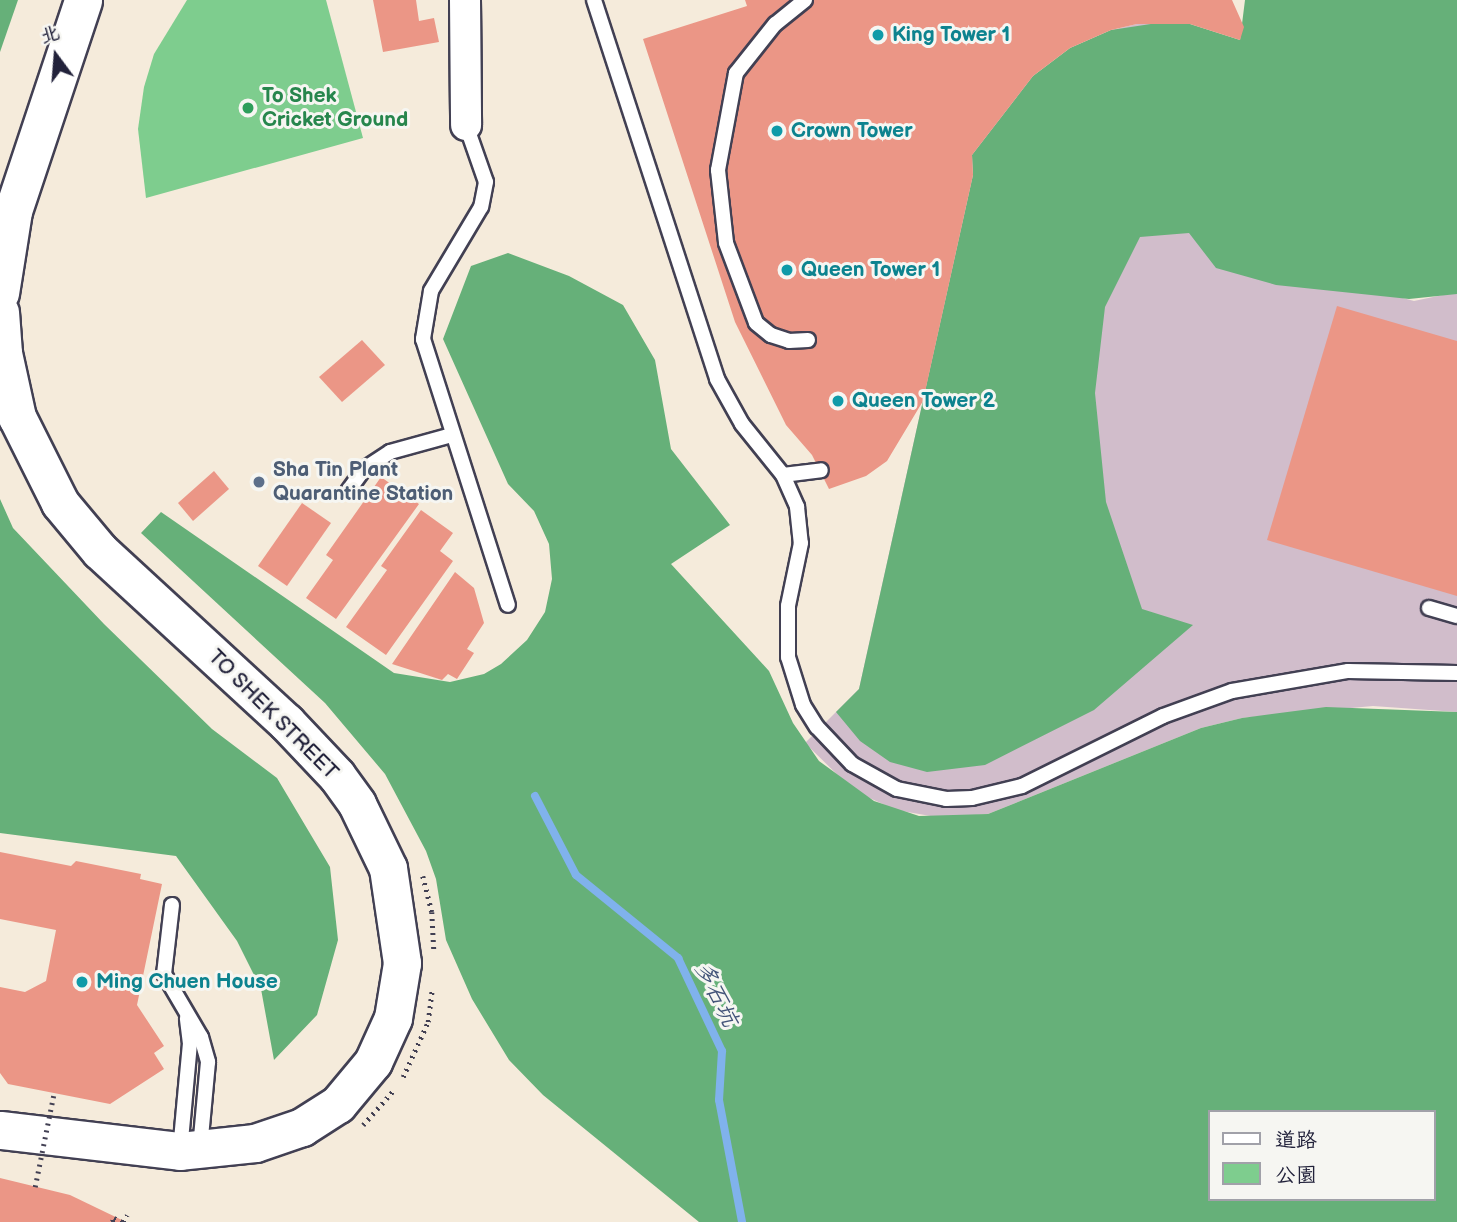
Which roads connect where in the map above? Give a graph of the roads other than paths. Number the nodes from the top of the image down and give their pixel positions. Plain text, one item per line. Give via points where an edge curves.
1 (83, 0) edge
2 (465, 0) edge
3 (594, 0) edge
4 (805, 0) edge
5 (466, 125) joint
6 (0, 293) edge
7 (0, 312) edge
8 (808, 340) dead end
9 (452, 435) junction
10 (821, 470) dead end
11 (783, 475) junction
12 (348, 491) dead end
13 (508, 605) dead end
14 (1429, 608) dead end
15 (1457, 616) edge
16 (1457, 673) edge
17 (172, 905) dead end
18 (0, 1130) edge
19 (190, 1150) junction

1 - 6 street via 13,211
2 - 5 street
3 - 11 lane via 712,368 742,425
4 - 8 lane via 775,24 736,73 718,170 726,243 756,323 789,341
5 - 9 lane via 486,182 481,207 431,291 422,323 427,356
7 - 19 street, TO SHEK STREET via 3,353 18,417 60,503 130,580 314,750 351,795 375,837 395,896 402,963 393,1018 373,1062 338,1104 302,1126 256,1143
9 - 12 lane via 390,452 364,469
9 - 13 lane
10 - 11 lane
11 - 16 lane via 800,524 799,562 786,631 794,681 817,727 833,747 873,778 897,789 946,799 997,794 1163,716 1266,683 1348,671
14 - 15 lane
17 - 19 lane via 164,974 187,1016
18 - 19 street, TO SHEK STREET

